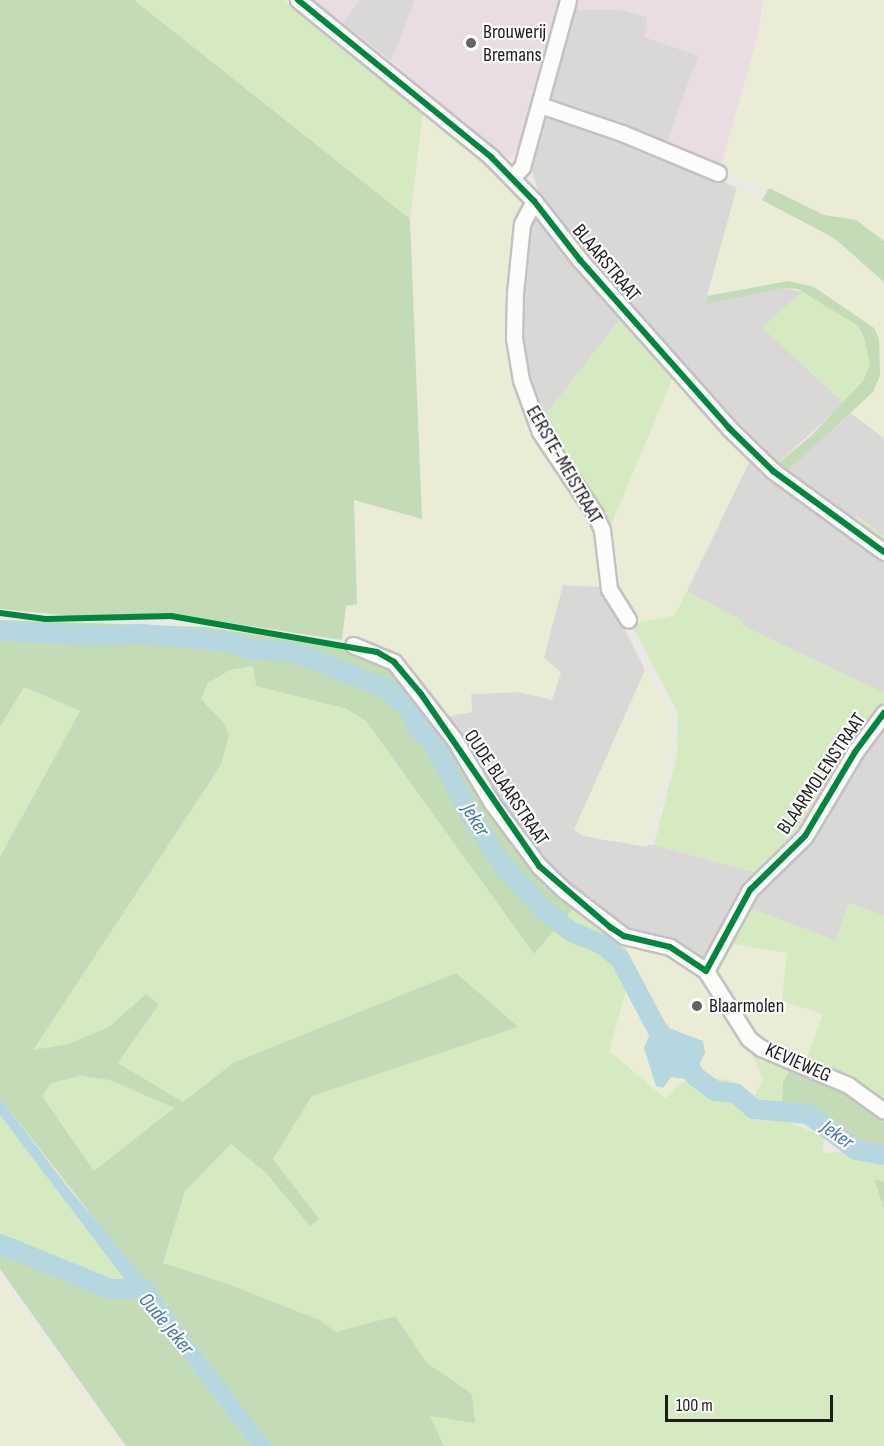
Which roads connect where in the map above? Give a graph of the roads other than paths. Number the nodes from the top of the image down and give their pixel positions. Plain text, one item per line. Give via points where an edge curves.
1 (298, 0) edge
2 (568, 0) edge
3 (540, 105) junction
4 (718, 173) dead end
5 (512, 178) junction
6 (534, 201) junction
7 (884, 552) edge
8 (628, 620) dead end
9 (353, 645) dead end
10 (884, 713) edge
11 (706, 971) junction
12 (884, 1111) edge

1 - 5 street, BLAARSTRAAT
2 - 3 street
3 - 4 street via 622,132
3 - 5 street via 522,167
5 - 6 street, BLAARSTRAAT
6 - 7 street, BLAARSTRAAT via 580,261 729,428 782,478
6 - 8 street, EERSTE-MEISTRAAT via 522,224 515,293 514,338 521,380 540,432 595,514 602,530 609,589
9 - 11 street, OUDE BLAARSTRAAT via 394,662 454,740 492,803 547,874 624,936 670,947
10 - 11 street, BLAARMOLENSTRAAT via 855,752 805,836 750,890
11 - 12 street, KEVIEWEG via 749,1039 761,1048 848,1085

